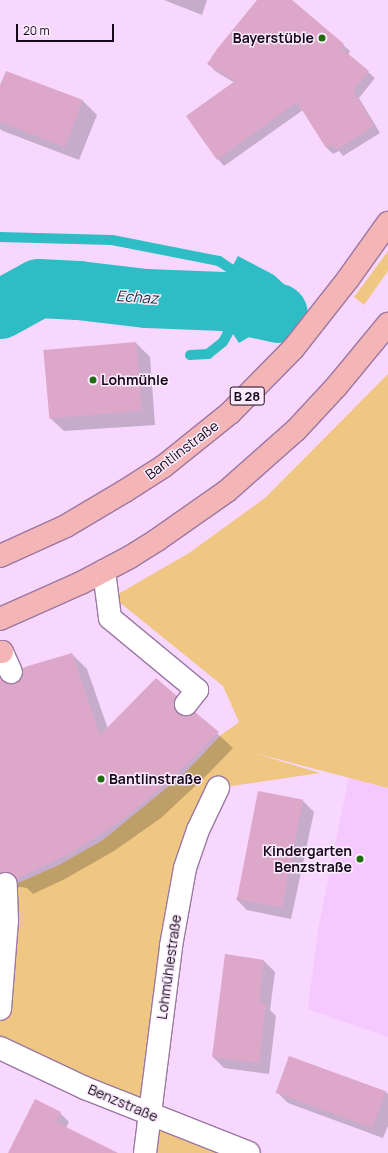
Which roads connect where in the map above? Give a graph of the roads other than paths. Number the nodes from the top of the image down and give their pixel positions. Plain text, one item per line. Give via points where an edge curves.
1 (388, 223) edge
2 (388, 324) edge
3 (0, 556) edge
4 (104, 571) junction
5 (0, 619) edge
6 (1, 652) edge
7 (11, 672) dead end
8 (186, 704) dead end
9 (218, 788) dead end
10 (6, 884) dead end
11 (0, 1009) edge
12 (0, 1048) edge
13 (150, 1115) junction
14 (145, 1153) edge
15 (249, 1153) edge

1 - 3 main road, Bantlinstraße / B 28 via 348,280 293,349 230,413 164,466 120,495 66,526
2 - 4 main road via 336,387 268,457 227,491 182,523
4 - 5 main road
4 - 8 street via 110,618 197,690
6 - 7 street
9 - 13 street, Lohmühlestraße via 198,830 185,868 171,946
10 - 11 street via 7,921
12 - 13 street, Benzstraße
13 - 14 street, Lohmühlestraße
13 - 15 street, Benzstraße

